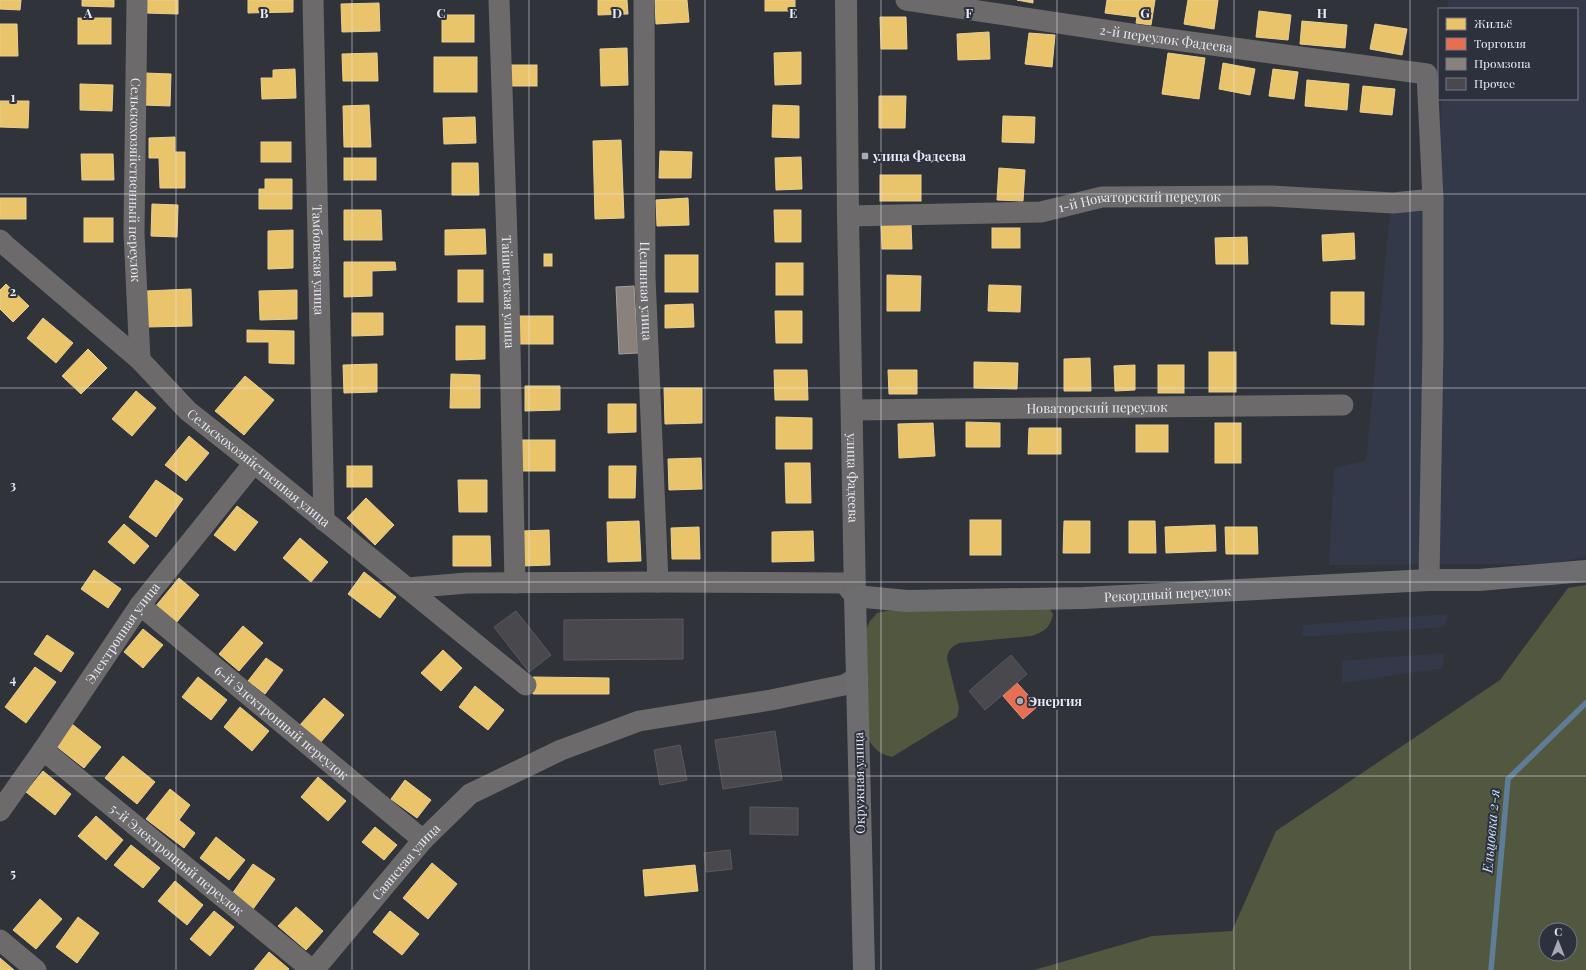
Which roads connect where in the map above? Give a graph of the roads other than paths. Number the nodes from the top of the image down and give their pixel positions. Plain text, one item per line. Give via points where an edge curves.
1 (137, 0) edge
2 (314, 0) edge
3 (499, 0) edge
4 (644, 0) edge
5 (846, 0) edge
6 (906, 0) edge
7 (1433, 199) junction
8 (848, 216) junction
9 (0, 240) edge
10 (140, 360) junction
11 (1343, 406) dead end
12 (852, 410) junction
13 (254, 463) junction
14 (324, 521) junction
15 (1586, 570) edge
16 (1429, 580) junction
17 (658, 582) junction
18 (515, 583) junction
19 (407, 588) junction
20 (855, 596) junction
21 (140, 605) junction
22 (858, 678) junction
23 (526, 685) dead end
24 (43, 750) junction
25 (0, 811) edge
26 (423, 840) junction
27 (0, 940) edge
28 (36, 970) edge
29 (313, 970) edge
30 (864, 970) edge

1 - 10 street, Сельскохозяйственный переулок via 134,233
2 - 14 street, Тамбовская улица
3 - 18 street, Тайшетская улица
4 - 17 street, Целинная улица via 645,277
5 - 8 street, улица Фадеева
6 - 7 street, 2-й переулок Фадеева via 1123,33 1427,74
7 - 8 street, 1-й Новаторский переулок via 1393,203 1271,196 1102,197 1041,212
7 - 16 street
8 - 12 street, улица Фадеева
9 - 10 street, Сельскохозяйственная улица
10 - 13 street, Сельскохозяйственная улица via 188,411
11 - 12 street, Новаторский переулок
12 - 20 street, улица Фадеева
13 - 14 street, Сельскохозяйственная улица
13 - 21 street, Электронная улица
14 - 19 street, Сельскохозяйственная улица
15 - 16 main road, Рекордный переулок via 1479,580
16 - 20 main road, Рекордный переулок via 1069,598 907,601
17 - 18 street
17 - 20 street via 844,582
18 - 19 street via 467,583
19 - 23 street, Сельскохозяйственная улица
20 - 22 main road, Окружная улица
21 - 24 street, Электронная улица
21 - 26 street, 6-й Электронный переулок
22 - 26 street, Саянская улица via 844,685 771,700 639,721 561,750 470,794
22 - 30 main road, Окружная улица
24 - 25 street, Электронная улица
24 - 29 street, 5-й Электронный переулок
26 - 29 street, Саянская улица
27 - 28 street

